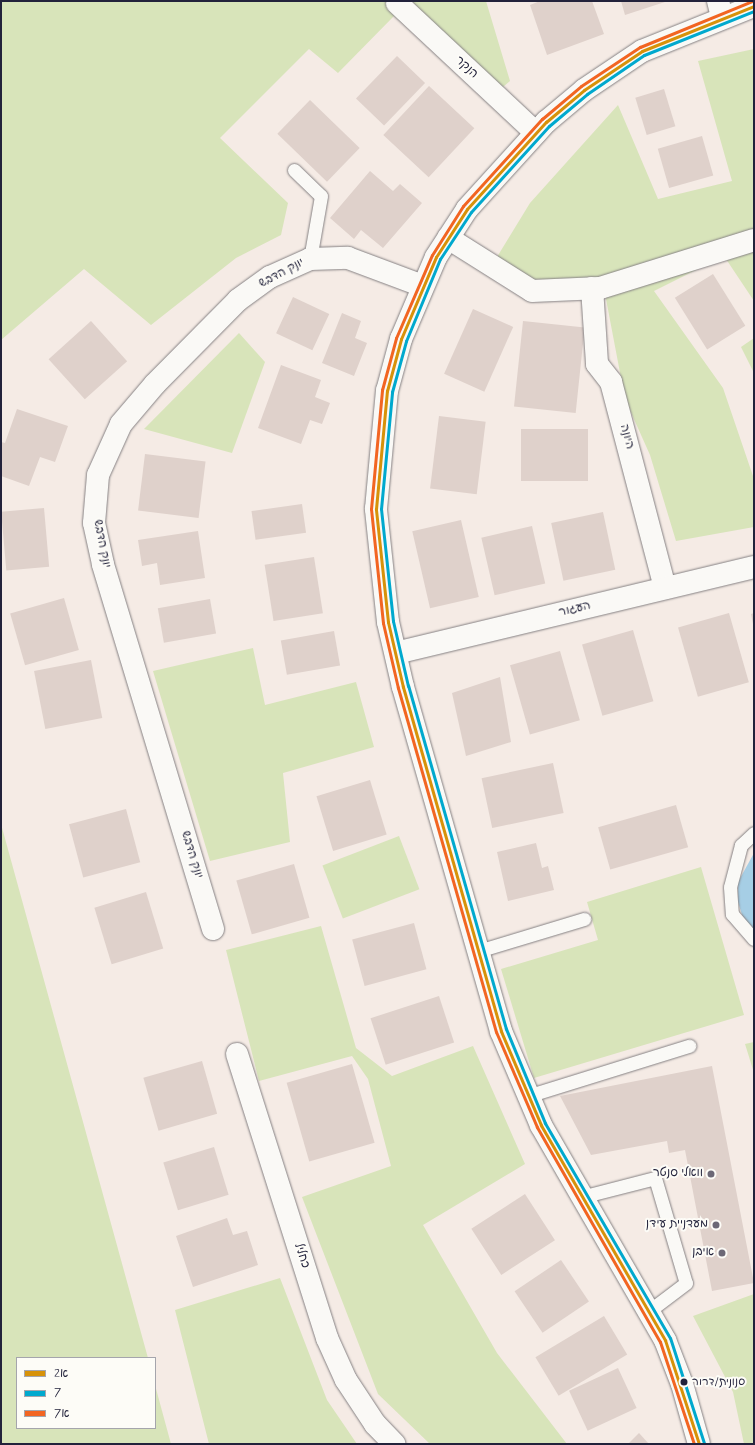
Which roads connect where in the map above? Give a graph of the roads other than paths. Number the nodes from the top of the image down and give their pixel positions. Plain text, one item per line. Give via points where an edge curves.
1 (397, 2) dead end
2 (754, 6) edge
3 (720, 9) edge
4 (536, 133) junction
5 (294, 170) dead end
6 (448, 238) junction
7 (754, 240) edge
8 (310, 259) junction
9 (423, 286) junction
10 (592, 288) junction
11 (754, 566) edge
12 (665, 588) junction
13 (396, 654) junction
14 (754, 833) edge
15 (584, 920) dead end
16 (213, 929) dead end
17 (754, 939) edge
18 (478, 951) junction
19 (689, 1046) dead end
20 (237, 1054) dead end
21 (528, 1096) junction
22 (581, 1197) junction
23 (649, 1311) junction
24 (394, 1444) edge
25 (699, 1444) edge

1 - 4 street, הנקר
2 - 3 street
3 - 4 street via 642,51 584,90
4 - 6 street via 467,209
5 - 8 lane via 321,196
6 - 9 street
6 - 10 street via 532,291
7 - 10 street
8 - 9 street, יונק הדבש via 348,258
8 - 16 street, יונק הדבש via 270,277 238,300 155,384 121,424 98,475 94,523 104,564
9 - 13 street via 401,338 387,391 380,448 376,509 382,578
10 - 12 street, היונה via 597,364 611,382
11 - 12 street, העגור
12 - 13 street, העגור
13 - 18 street
14 - 17 lane via 741,845 730,887 732,914
15 - 18 lane
18 - 21 street via 501,1031
19 - 21 lane
20 - 24 street, כחליל via 327,1338 346,1380 375,1424
21 - 22 street
22 - 23 street
22 - 23 lane via 655,1178 686,1283
23 - 25 street via 682,1384

